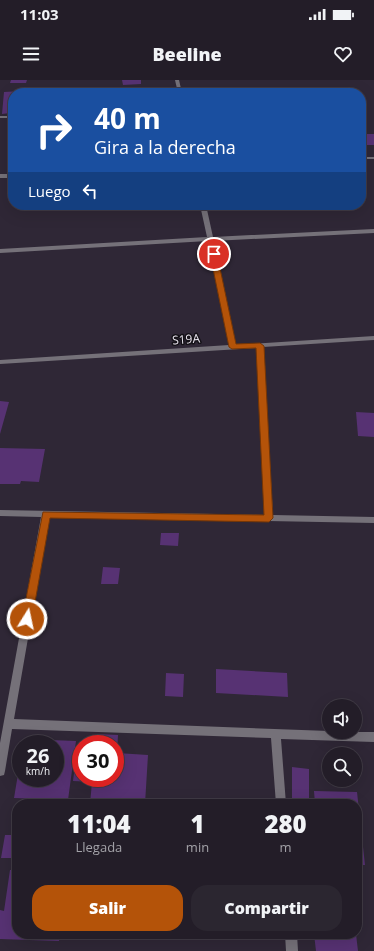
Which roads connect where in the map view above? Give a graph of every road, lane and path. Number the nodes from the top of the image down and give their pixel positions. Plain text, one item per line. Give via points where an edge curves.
1 (204, 210) edge
2 (374, 231) edge
3 (210, 239) junction
4 (0, 251) edge
5 (374, 338) edge
6 (260, 346) junction
7 (232, 347) junction
8 (0, 362) edge
9 (0, 513) edge
10 (46, 514) junction
11 (269, 518) junction
12 (374, 520) edge
13 (8, 724) junction
14 (276, 733) junction
15 (374, 736) edge
16 (0, 771) edge
17 (281, 799) edge
18 (291, 939) edge
19 (292, 951) edge

1 - 3 street
2 - 3 street
3 - 4 street
3 - 7 street
5 - 6 street, S19A
6 - 7 street, S19A
6 - 11 street
7 - 8 street, S19A
9 - 10 street
10 - 11 street
10 - 13 street
11 - 12 street
13 - 14 street
13 - 16 street
14 - 15 street
14 - 17 street
18 - 19 street

